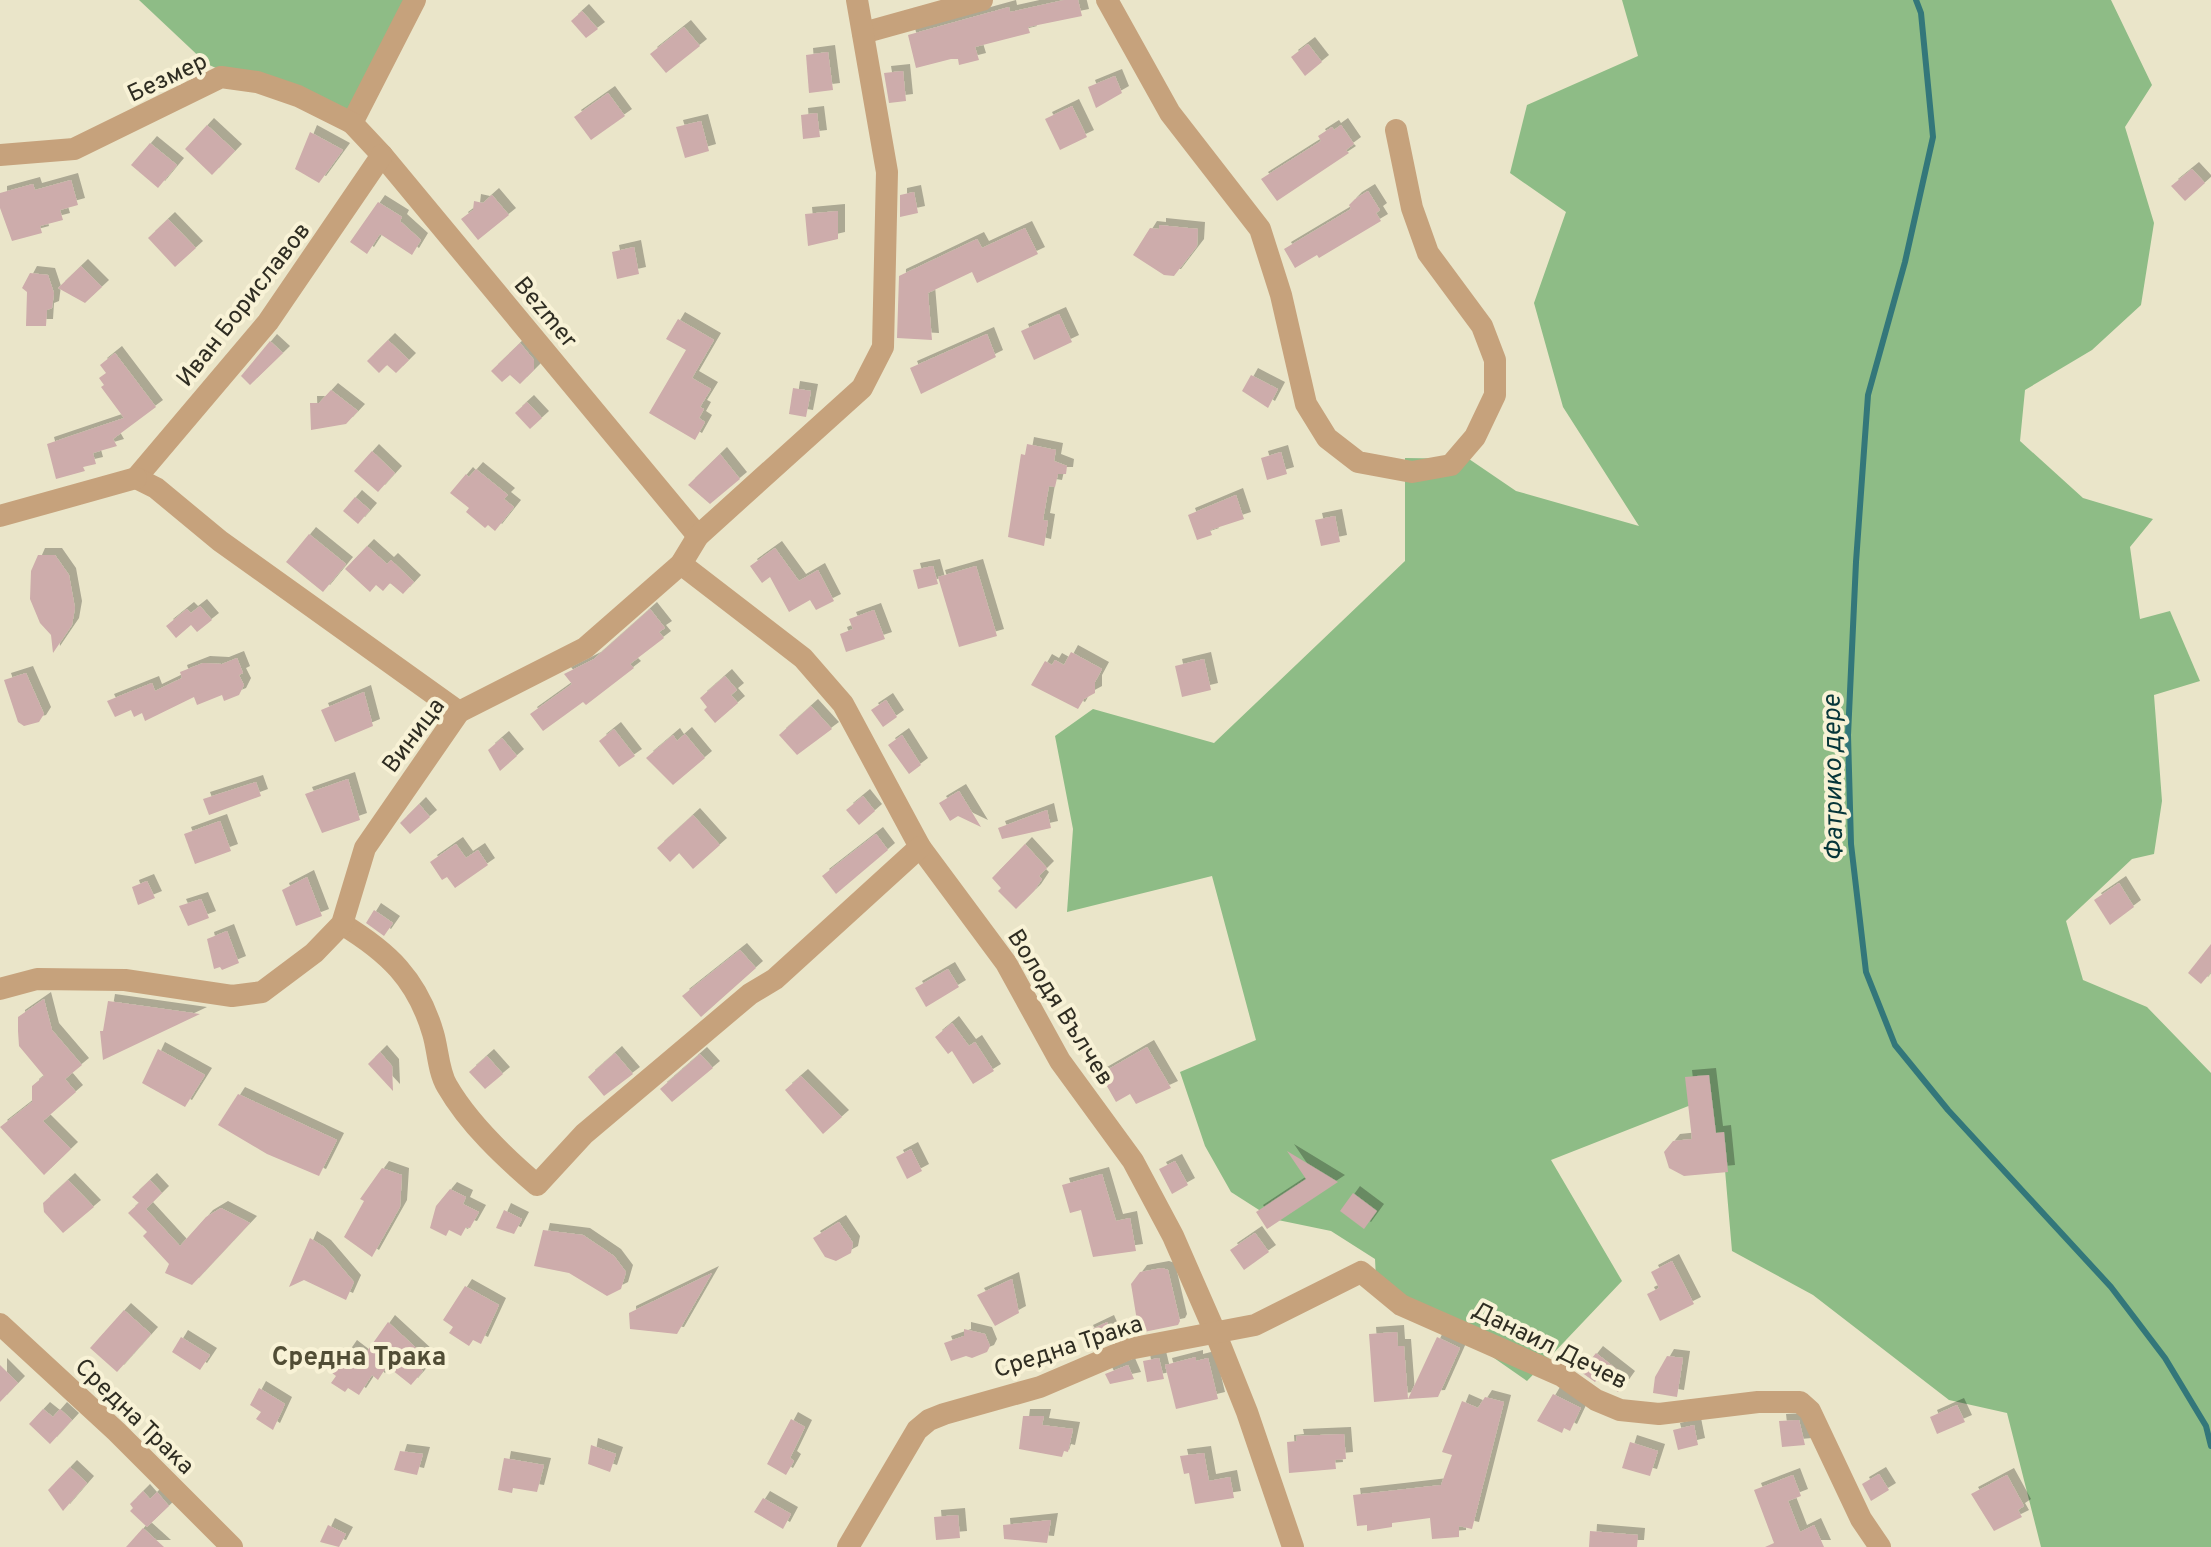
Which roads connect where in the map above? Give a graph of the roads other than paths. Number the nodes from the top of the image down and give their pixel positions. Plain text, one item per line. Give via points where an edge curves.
1 (415, 0) edge
2 (857, 0) edge
3 (982, 0) edge
4 (1107, 0) edge
5 (863, 33) junction
6 (352, 123) junction
7 (1396, 130) dead end
8 (0, 155) edge
9 (382, 155) junction
10 (136, 478) junction
11 (0, 516) edge
12 (698, 536) junction
13 (681, 564) junction
14 (459, 712) junction
15 (920, 847) junction
16 (342, 924) junction
17 (0, 989) edge
18 (1401, 1305) joint
19 (0, 1324) edge
20 (1215, 1332) junction
21 (223, 1544) edge
22 (848, 1547) edge
23 (1293, 1547) edge
24 (1880, 1547) edge

1 - 6 street
2 - 5 street
3 - 5 street
4 - 7 street via 1170,113 1260,229 1306,404 1327,438 1358,462 1412,472 1451,465 1475,437 1495,395 1495,360 1482,326 1428,253 1412,208
5 - 12 street, Виница via 887,172 883,347 862,388
6 - 8 street, Безмер via 298,96 221,77 74,149
6 - 9 street, Bezmer
9 - 10 street, Иван Бориславов via 268,322
9 - 12 street, Bezmer
10 - 11 street
10 - 14 street
12 - 13 street, Виница
13 - 14 street, Виница via 585,648
13 - 15 street, Володя Вълчев via 803,658 843,704
14 - 16 street, Виница via 365,848
15 - 16 street via 775,979 750,994 584,1134 537,1185 475,1124 445,1083 413,984 378,946
15 - 20 street, Володя Вълчев via 1006,963 1060,1061 1133,1161
16 - 17 street, Виница via 262,992 232,996 125,980 37,979
18 - 20 street, Средна Трака via 1361,1272 1255,1325
18 - 24 street, Данаил Дечев via 1562,1376 1620,1410 1659,1414 1800,1402 1810,1411 1861,1519
19 - 21 street, Средна Трака via 117,1432
20 - 22 street, Средна Трака via 1129,1349 1040,1387 929,1420 917,1430
20 - 23 street, Володя Вълчев

